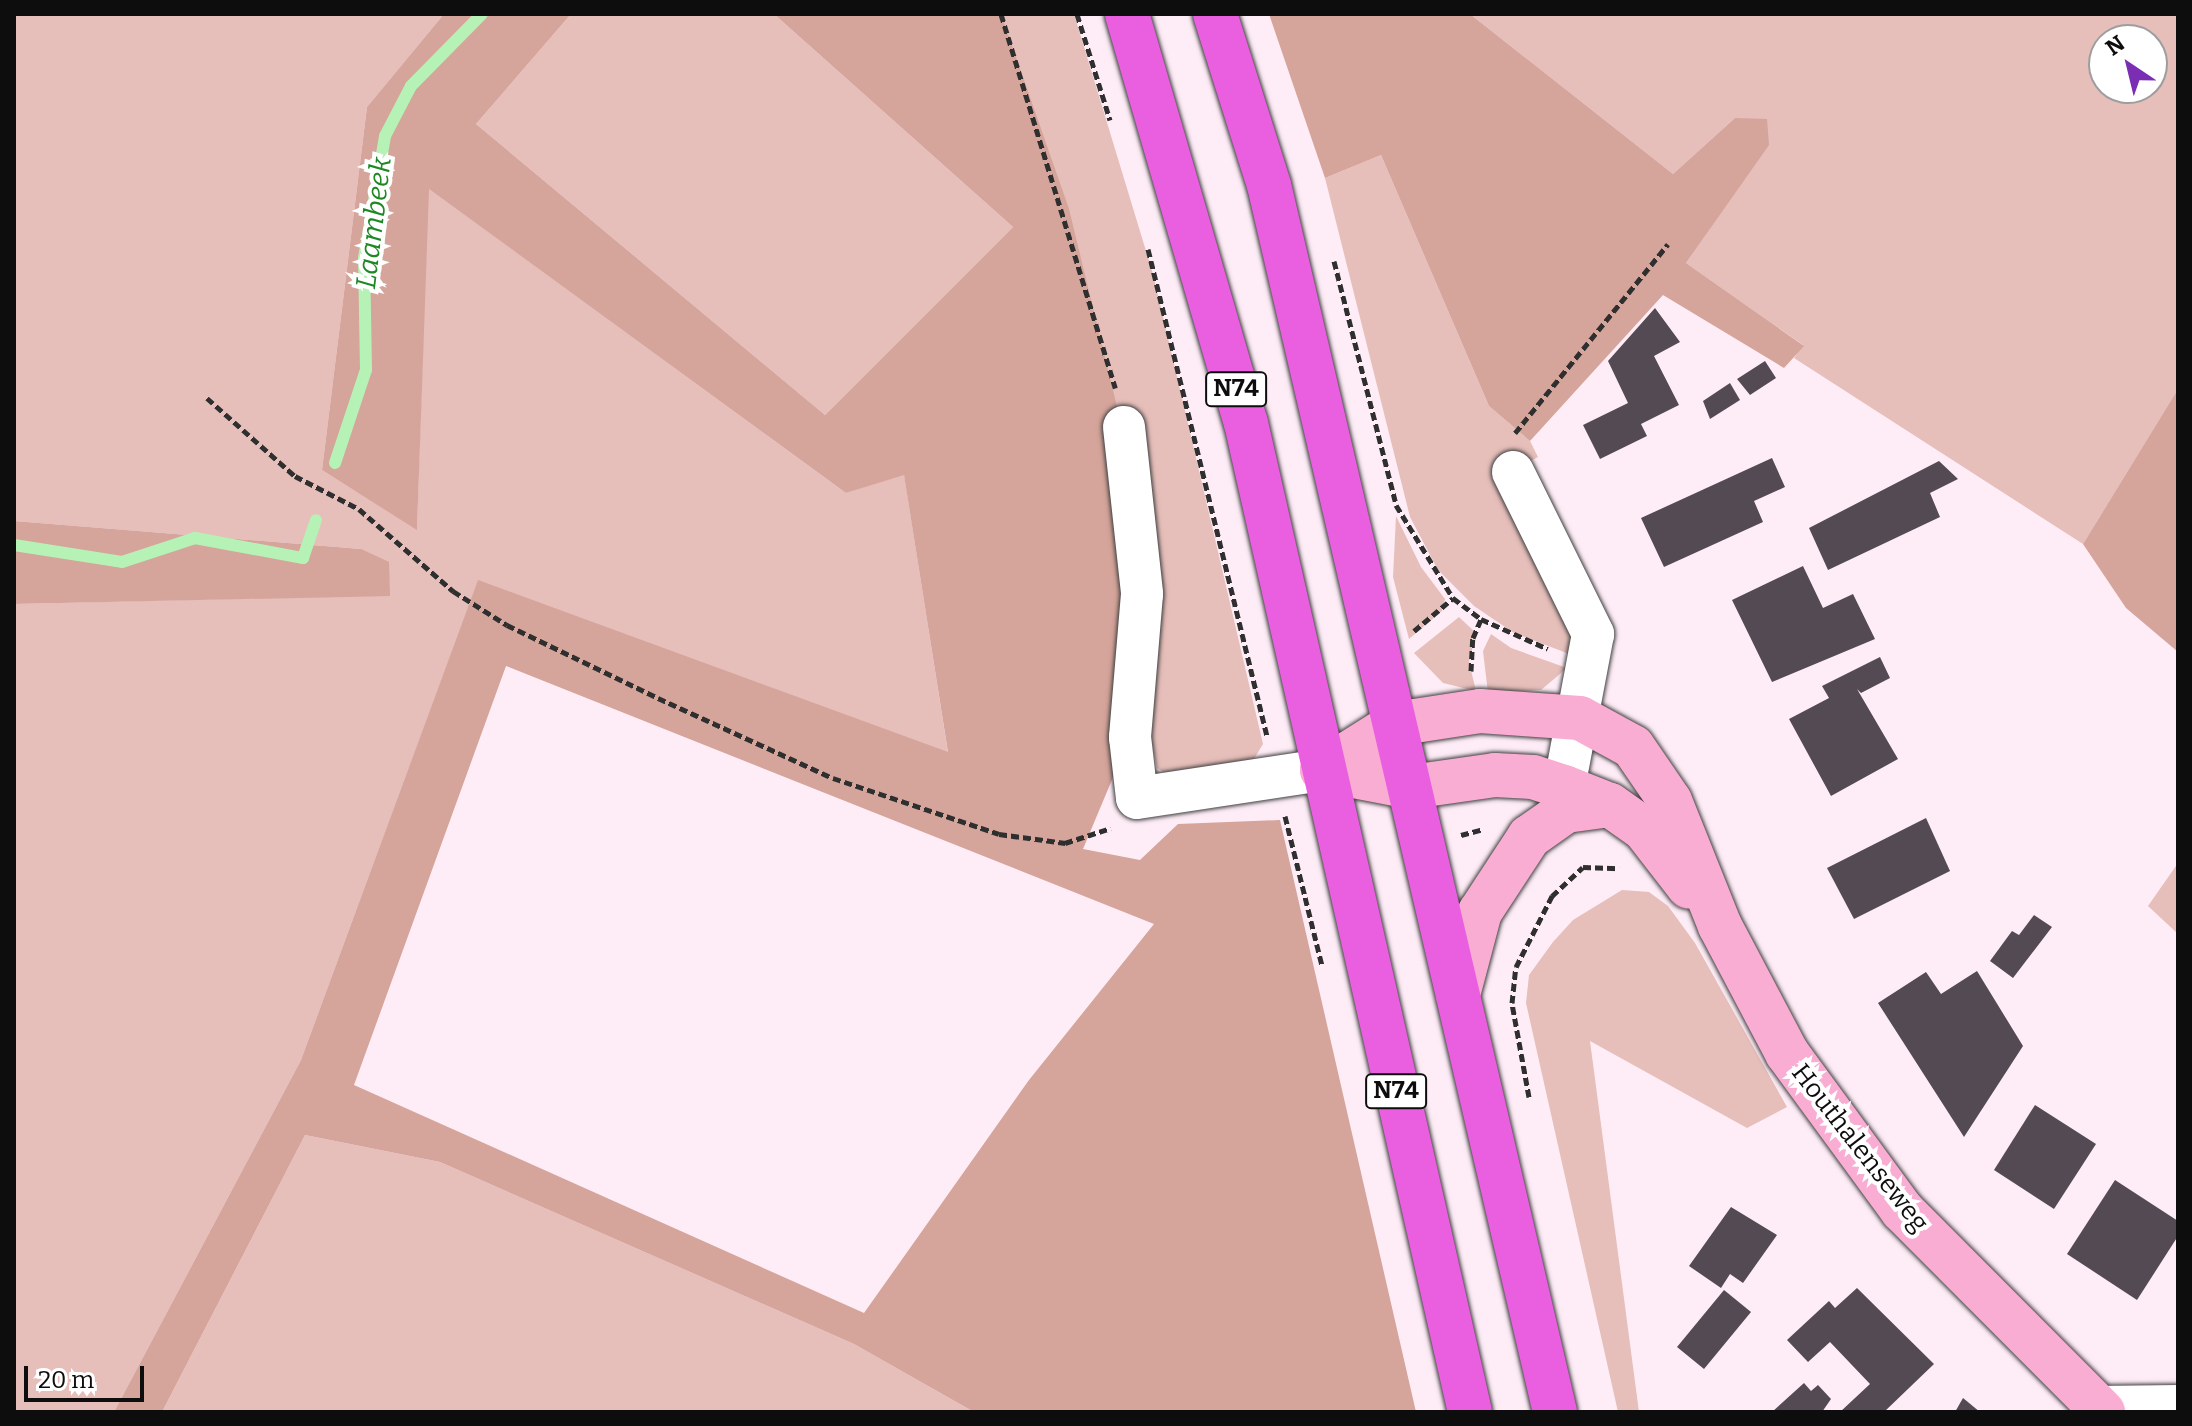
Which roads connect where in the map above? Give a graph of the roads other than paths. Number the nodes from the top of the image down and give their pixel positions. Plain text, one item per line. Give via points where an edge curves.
1 (1127, 14) edge
2 (1215, 14) edge
3 (1124, 427) road end
4 (1513, 472) road end
5 (1580, 718) junction
6 (1395, 724) junction
7 (1322, 770) junction
8 (1411, 787) junction
9 (1564, 787) junction
10 (1610, 805) junction
11 (1720, 926) junction
12 (1458, 995) junction
13 (2178, 1406) edge
14 (2100, 1409) edge
15 (1470, 1412) edge
16 (1555, 1412) edge

1 - 7 highway, N74 via 1246,423
2 - 6 highway via 1269,185
3 - 7 street via 1142,594 1130,737 1137,798
4 - 5 street via 1593,634
5 - 6 street, Houthalenseweg via 1480,711
5 - 9 street
5 - 11 street, Houthalenseweg via 1633,747 1670,801
6 - 7 street, Houthalenseweg
6 - 8 highway
7 - 8 street, Houthalenseweg
7 - 15 highway, N74
8 - 9 street, Houthalenseweg via 1495,775 1533,777
8 - 12 highway
9 - 10 street, Houthalenseweg
10 - 11 street, Houthalenseweg via 1644,829
10 - 12 street via 1566,811 1529,837 1480,912
11 - 14 street, Houthalenseweg via 1787,1053 1902,1210
12 - 16 highway
13 - 14 street

